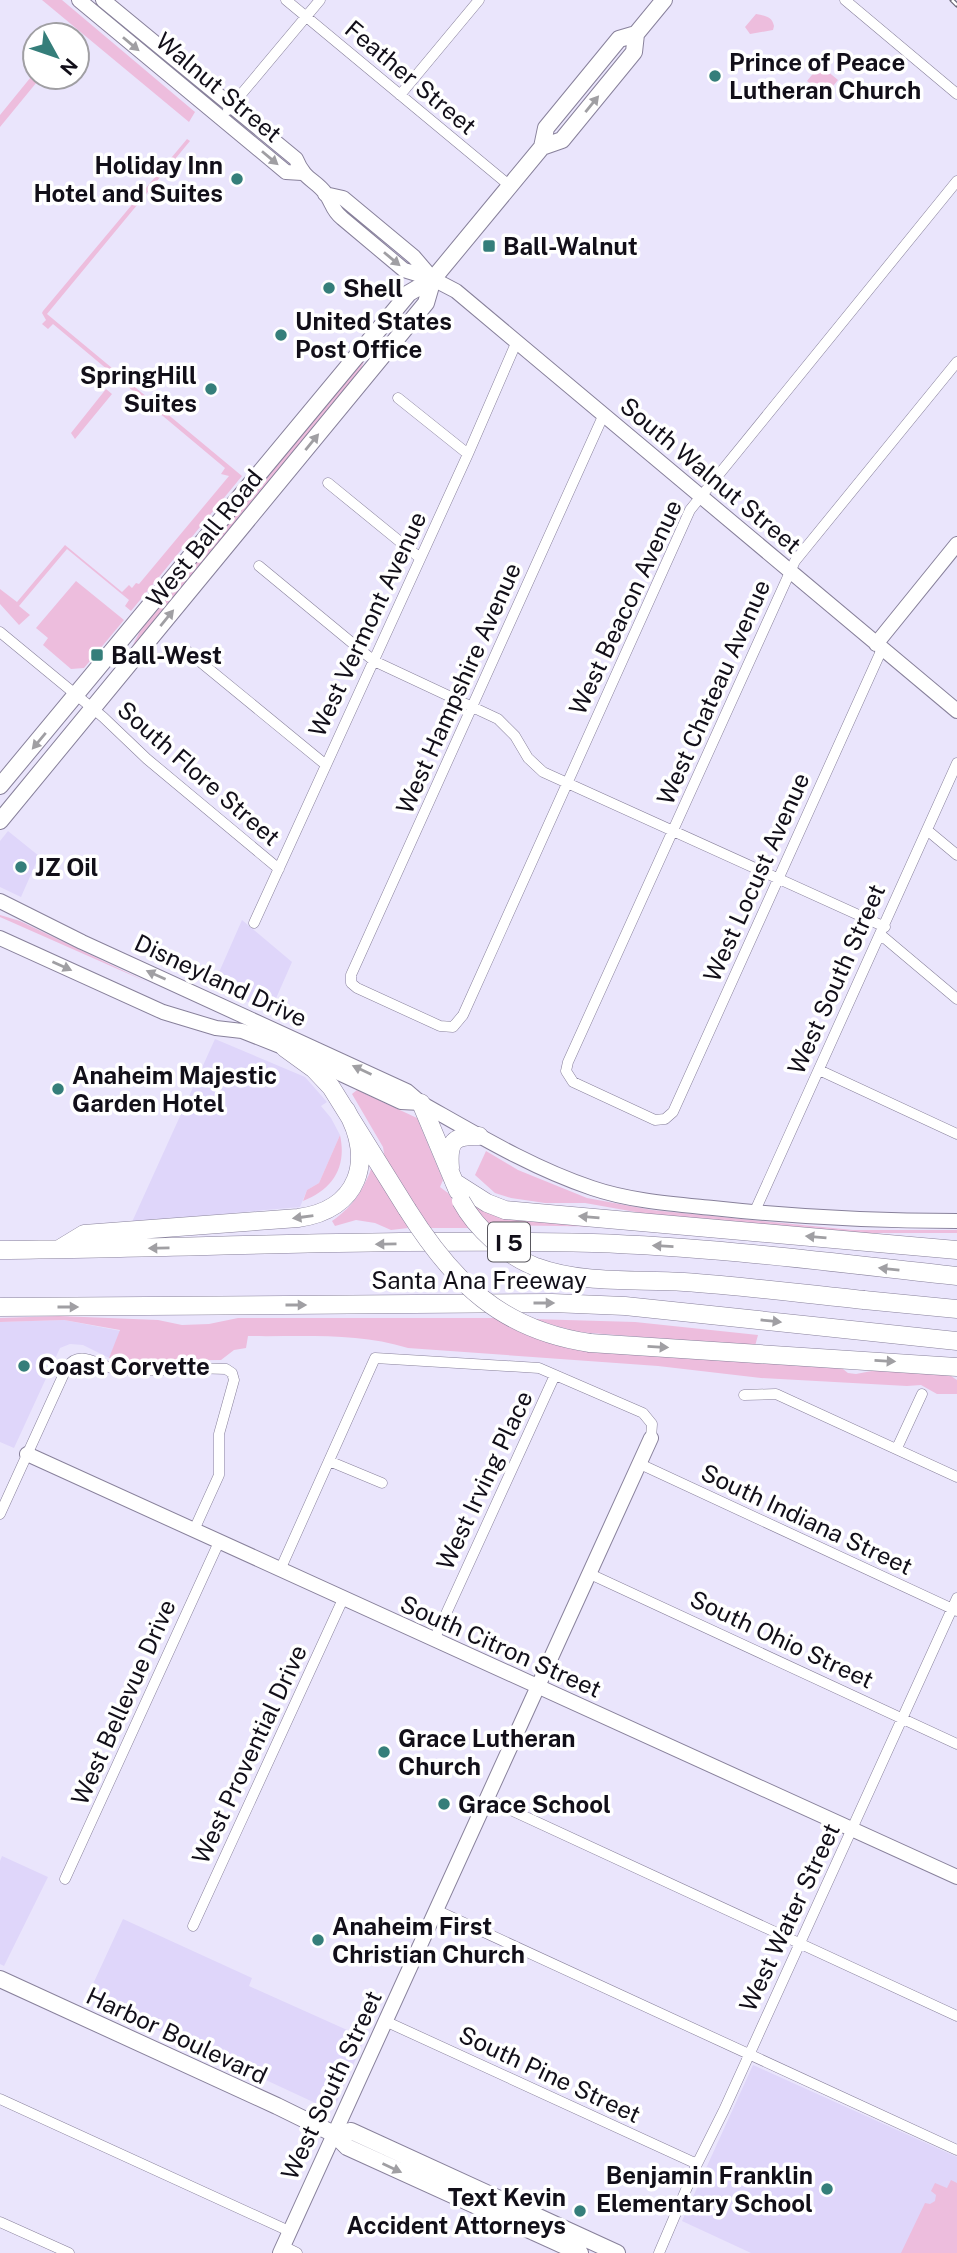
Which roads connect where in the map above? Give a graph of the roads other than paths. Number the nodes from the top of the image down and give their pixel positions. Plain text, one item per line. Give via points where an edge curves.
1 (79, 0) edge
2 (103, 0) edge
3 (286, 0) edge
4 (320, 0) edge
5 (479, 0) edge
6 (664, 0) edge
7 (845, 0) edge
8 (306, 16) junction
9 (957, 94) edge
10 (400, 95) junction
11 (231, 106) junction
12 (221, 118) junction
13 (302, 173) junction
14 (957, 181) edge
15 (510, 186) junction
16 (433, 279) junction
17 (517, 341) junction
18 (957, 362) edge
19 (398, 398) dead end
20 (604, 414) junction
21 (468, 454) junction
22 (328, 483) dead end
23 (700, 497) junction
24 (957, 544) edge
25 (420, 558) junction
26 (259, 566) dead end
27 (790, 572) junction
28 (0, 632) edge
29 (879, 646) junction
30 (187, 650) dead end
31 (374, 661) junction
32 (77, 695) junction
33 (473, 706) junction
34 (93, 709) junction
35 (957, 711) edge
36 (957, 763) edge
37 (326, 765) junction
38 (566, 783) junction
39 (0, 786) edge
40 (0, 821) edge
41 (927, 830) junction
42 (673, 831) junction
43 (957, 855) edge
44 (279, 869) junction
45 (778, 878) junction
46 (0, 901) edge
47 (254, 923) dead end
48 (883, 931) junction
49 (0, 938) edge
50 (957, 999) edge
51 (453, 1027) joint
52 (285, 1048) junction
53 (819, 1070) junction
54 (421, 1103) junction
55 (346, 1110) junction
56 (665, 1119) joint
57 (957, 1134) edge
58 (479, 1136) junction
59 (452, 1177) junction
60 (754, 1213) junction
61 (957, 1220) edge
62 (0, 1250) edge
63 (59, 1250) junction
64 (957, 1250) edge
65 (957, 1276) edge
66 (0, 1307) edge
67 (957, 1310) edge
68 (957, 1341) edge
69 (957, 1367) edge
70 (244, 1368) dead end
71 (233, 1374) junction
72 (555, 1375) junction
73 (922, 1394) dead end
74 (744, 1395) dead end
75 (652, 1438) joint
76 (897, 1448) junction
77 (27, 1454) junction
78 (329, 1461) junction
79 (640, 1464) junction
80 (957, 1476) edge
81 (382, 1483) dead end
82 (0, 1514) edge
83 (194, 1530) junction
84 (219, 1542) junction
85 (280, 1570) junction
86 (590, 1574) junction
87 (957, 1598) edge
88 (343, 1599) junction
89 (955, 1610) edge
90 (434, 1640) junction
91 (538, 1688) junction
92 (902, 1718) junction
93 (957, 1744) edge
94 (487, 1799) junction
95 (852, 1828) junction
96 (957, 1877) edge
97 (65, 1879) dead end
98 (436, 1910) junction
99 (193, 1926) dead end
100 (799, 1945) junction
101 (0, 1979) edge
102 (957, 2016) edge
103 (385, 2021) junction
104 (749, 2054) junction
105 (0, 2099) edge
106 (334, 2134) junction
107 (957, 2150) edge
108 (697, 2164) junction
109 (0, 2222) edge
110 (289, 2231) junction
111 (281, 2250) edge
112 (69, 2253) edge
113 (297, 2253) edge
114 (580, 2253) edge
115 (617, 2253) edge
116 (659, 2253) edge

1 -> 12 street, Walnut Street
2 - 11 street, Walnut Street
3 - 8 street, Feather Street
4 - 8 street
5 - 10 street
6 - 15 main road, West Ball Road via 636,34 619,40 546,128 542,147
7 - 9 street
8 - 10 street, Feather Street
8 - 11 street
10 - 15 street, Feather Street
11 - 12 street
11 - 13 street, Walnut Street via 296,159
12 -> 13 street, Walnut Street via 286,172
13 - 16 street, Walnut Street via 326,194 343,198 414,257
14 - 23 street, West Beacon Avenue
15 - 16 main road, West Ball Road
16 - 17 street, South Walnut Street via 456,291
16 - 32 main road, West Ball Road via 409,293
34 -> 16 main road, West Ball Road via 426,303
17 - 20 street, South Walnut Street
17 - 21 street, West Vermont Avenue
18 - 27 street, West Chateau Avenue
19 - 21 street
20 - 23 street, South Walnut Street
20 - 33 street, West Hampshire Avenue
21 - 25 street, West Vermont Avenue
22 - 25 street
23 - 27 street, South Walnut Street
23 - 38 street, West Beacon Avenue via 690,510
24 - 29 street
25 - 31 street, West Vermont Avenue
26 - 31 street
27 - 29 street, South Walnut Street
27 - 42 street, West Chateau Avenue
28 - 32 street, South Flore Street
29 - 35 street, South Walnut Street
29 - 45 street, West Locust Avenue
30 - 37 street
31 - 33 street
31 - 37 street, West Vermont Avenue
32 - 34 street, South Flore Street
32 -> 39 main road, West Ball Road
33 - 38 street via 504,724 537,768
33 - 51 street, West Hampshire Avenue via 351,980 357,988 416,1016
34 - 40 main road, West Ball Road
34 - 44 street, South Flore Street
36 - 41 street, West South Street
37 - 44 street, West Vermont Avenue
38 - 42 street
38 - 51 street, West Beacon Avenue via 463,1015
41 - 43 street
41 - 48 street, West South Street
42 - 45 street
42 - 56 street, West Chateau Avenue via 568,1062 568,1075 578,1085 651,1118
44 - 47 street, West Vermont Avenue
45 - 48 street
45 - 56 street, West Locust Avenue via 675,1109
54 -> 46 street, Disneyland Drive via 407,1091
48 - 50 street
48 - 53 street, West South Street
49 -> 52 street, Disneyland Drive via 163,1012 242,1031
52 - 54 street, Disneyland Drive via 401,1102
52 - 55 highway via 323,1078
53 - 57 street
53 - 60 street, West South Street
54 - 58 street, Disneyland Drive
54 - 59 highway
55 -> 63 highway via 360,1143 360,1166 352,1187 328,1210 298,1218 84,1234
55 -> 69 highway, bridge via 444,1263 478,1296 538,1330 590,1343
58 - 59 highway via 463,1135 454,1140 449,1150
58 - 60 street, Disneyland Drive via 546,1171 595,1189
64 -> 59 highway via 505,1210 487,1203
59 - 67 highway, bridge via 476,1222 507,1251 556,1273
60 - 61 street, Disneyland Drive via 849,1220
62 - 63 highway, Santa Ana Freeway / I 5
65 -> 63 highway, Santa Ana Freeway / I 5 via 680,1247 593,1243
66 -> 68 highway, Santa Ana Freeway via 552,1303 625,1306
70 - 71 street
71 - 77 street via 221,1369 117,1369 75,1358
71 - 83 street via 219,1434 219,1475
72 - 75 street via 643,1413 652,1424
72 - 78 street via 539,1368 375,1358
72 - 90 street, West Irving Place
73 - 76 street
74 - 76 street via 776,1394
75 - 79 street, West South Street
76 - 80 street
77 - 82 street
77 - 83 street, South Citron Street
78 - 81 street
78 - 85 street
79 - 86 street, West South Street
79 - 89 street, South Indiana Street
83 - 84 street, South Citron Street
84 - 85 street, South Citron Street
84 - 97 street, West Bellevue Drive
85 - 88 street, South Citron Street
86 - 91 street, West South Street
86 - 92 street, South Ohio Street
87 - 89 street, West Water Street
88 - 90 street, South Citron Street
88 - 99 street, West Provential Drive
89 - 92 street, West Water Street
90 - 91 street, South Citron Street
91 - 94 street, West South Street
91 - 95 street, South Citron Street
92 - 93 street, South Ohio Street
92 - 95 street, West Water Street
94 - 98 street, West South Street
94 - 100 street
95 - 96 street, South Citron Street
95 - 100 street, West Water Street
98 - 103 street, West South Street
98 - 104 street
100 - 102 street
100 - 104 street, West Water Street
101 - 106 main road, Harbor Boulevard
103 - 106 street, West South Street
103 - 108 street, South Pine Street
104 - 107 street
104 - 108 street, West Water Street
105 - 110 street
106 - 110 street, West South Street
106 -> 114 main road, Harbor Boulevard via 347,2147
106 - 115 main road, Harbor Boulevard via 351,2131
108 - 116 street, West Water Street
109 - 112 street
110 - 111 street, West South Street
111 - 113 street

